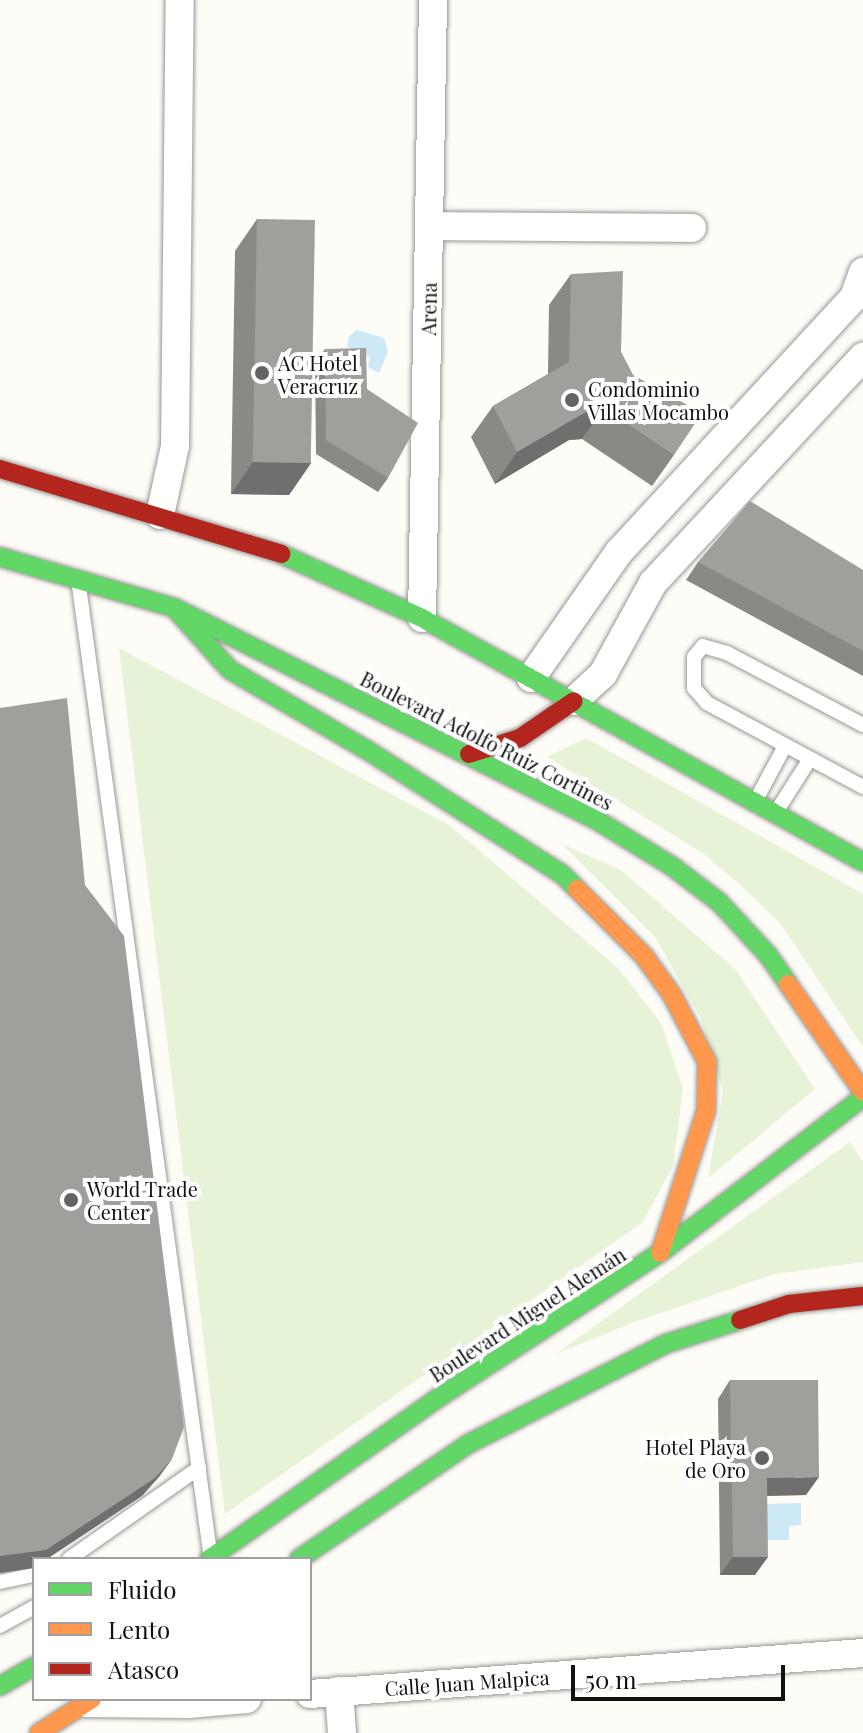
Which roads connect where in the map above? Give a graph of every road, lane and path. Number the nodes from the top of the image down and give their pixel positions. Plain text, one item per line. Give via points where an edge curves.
1 (180, 0) edge
2 (433, 0) edge
3 (429, 226) junction
4 (692, 228) dead end
5 (860, 295) edge
6 (863, 357) edge
7 (0, 469) edge
8 (160, 515) junction
9 (0, 557) edge
10 (79, 581) junction
11 (175, 608) junction
12 (422, 618) junction
13 (531, 678) junction
14 (574, 701) junction
15 (863, 725) edge
16 (785, 746) junction
17 (469, 754) junction
18 (810, 759) junction
19 (863, 787) edge
20 (755, 802) junction
21 (775, 813) junction
22 (863, 862) edge
23 (863, 1094) edge
24 (660, 1253) junction
25 (863, 1296) edge
26 (199, 1468) junction
27 (72, 1557) edge
28 (210, 1557) edge
29 (211, 1557) edge
30 (302, 1557) edge
31 (32, 1575) edge
32 (0, 1582) edge
33 (32, 1608) edge
34 (0, 1626) edge
35 (863, 1653) edge
36 (32, 1667) edge
37 (0, 1686) edge
38 (339, 1691) junction
39 (312, 1694) edge
40 (89, 1701) edge
41 (223, 1701) edge
42 (39, 1733) edge
43 (342, 1733) edge

1 - 8 street via 175,446
2 - 3 street, Arena
3 - 4 street
3 - 12 street, Arena
5 - 13 street via 619,552
6 - 14 street via 653,583 603,674
7 - 8 main road
8 - 12 main road via 298,559
9 - 10 main road, Boulevard Adolfo Ruiz Cortines
10 - 11 main road, Boulevard Adolfo Ruiz Cortines
10 - 26 lane
11 - 17 main road, Boulevard Adolfo Ruiz Cortines
11 - 24 main road via 230,670 562,874 644,956 672,995 707,1062 706,1111
12 - 13 main road
13 - 14 main road
14 - 17 main road via 520,738
14 - 20 main road
15 - 16 lane via 727,653 703,646 694,657 694,688 707,703
16 - 18 lane
16 - 20 lane
17 - 23 main road, Boulevard Adolfo Ruiz Cortines via 595,819 719,902 768,955
18 - 19 lane
18 - 21 lane
20 - 21 main road
21 - 22 main road
23 - 24 main road, Boulevard Miguel Alemán
24 - 29 main road, Boulevard Miguel Alemán via 438,1398
25 - 30 main road via 789,1304 652,1350 470,1443
26 - 27 lane
26 - 28 lane
31 - 32 lane
33 - 34 lane
35 - 38 street, Calle Juan Malpica
36 - 37 main road
38 - 39 street, Calle Juan Malpica
38 - 43 street
40 - 41 street
40 - 42 main road

